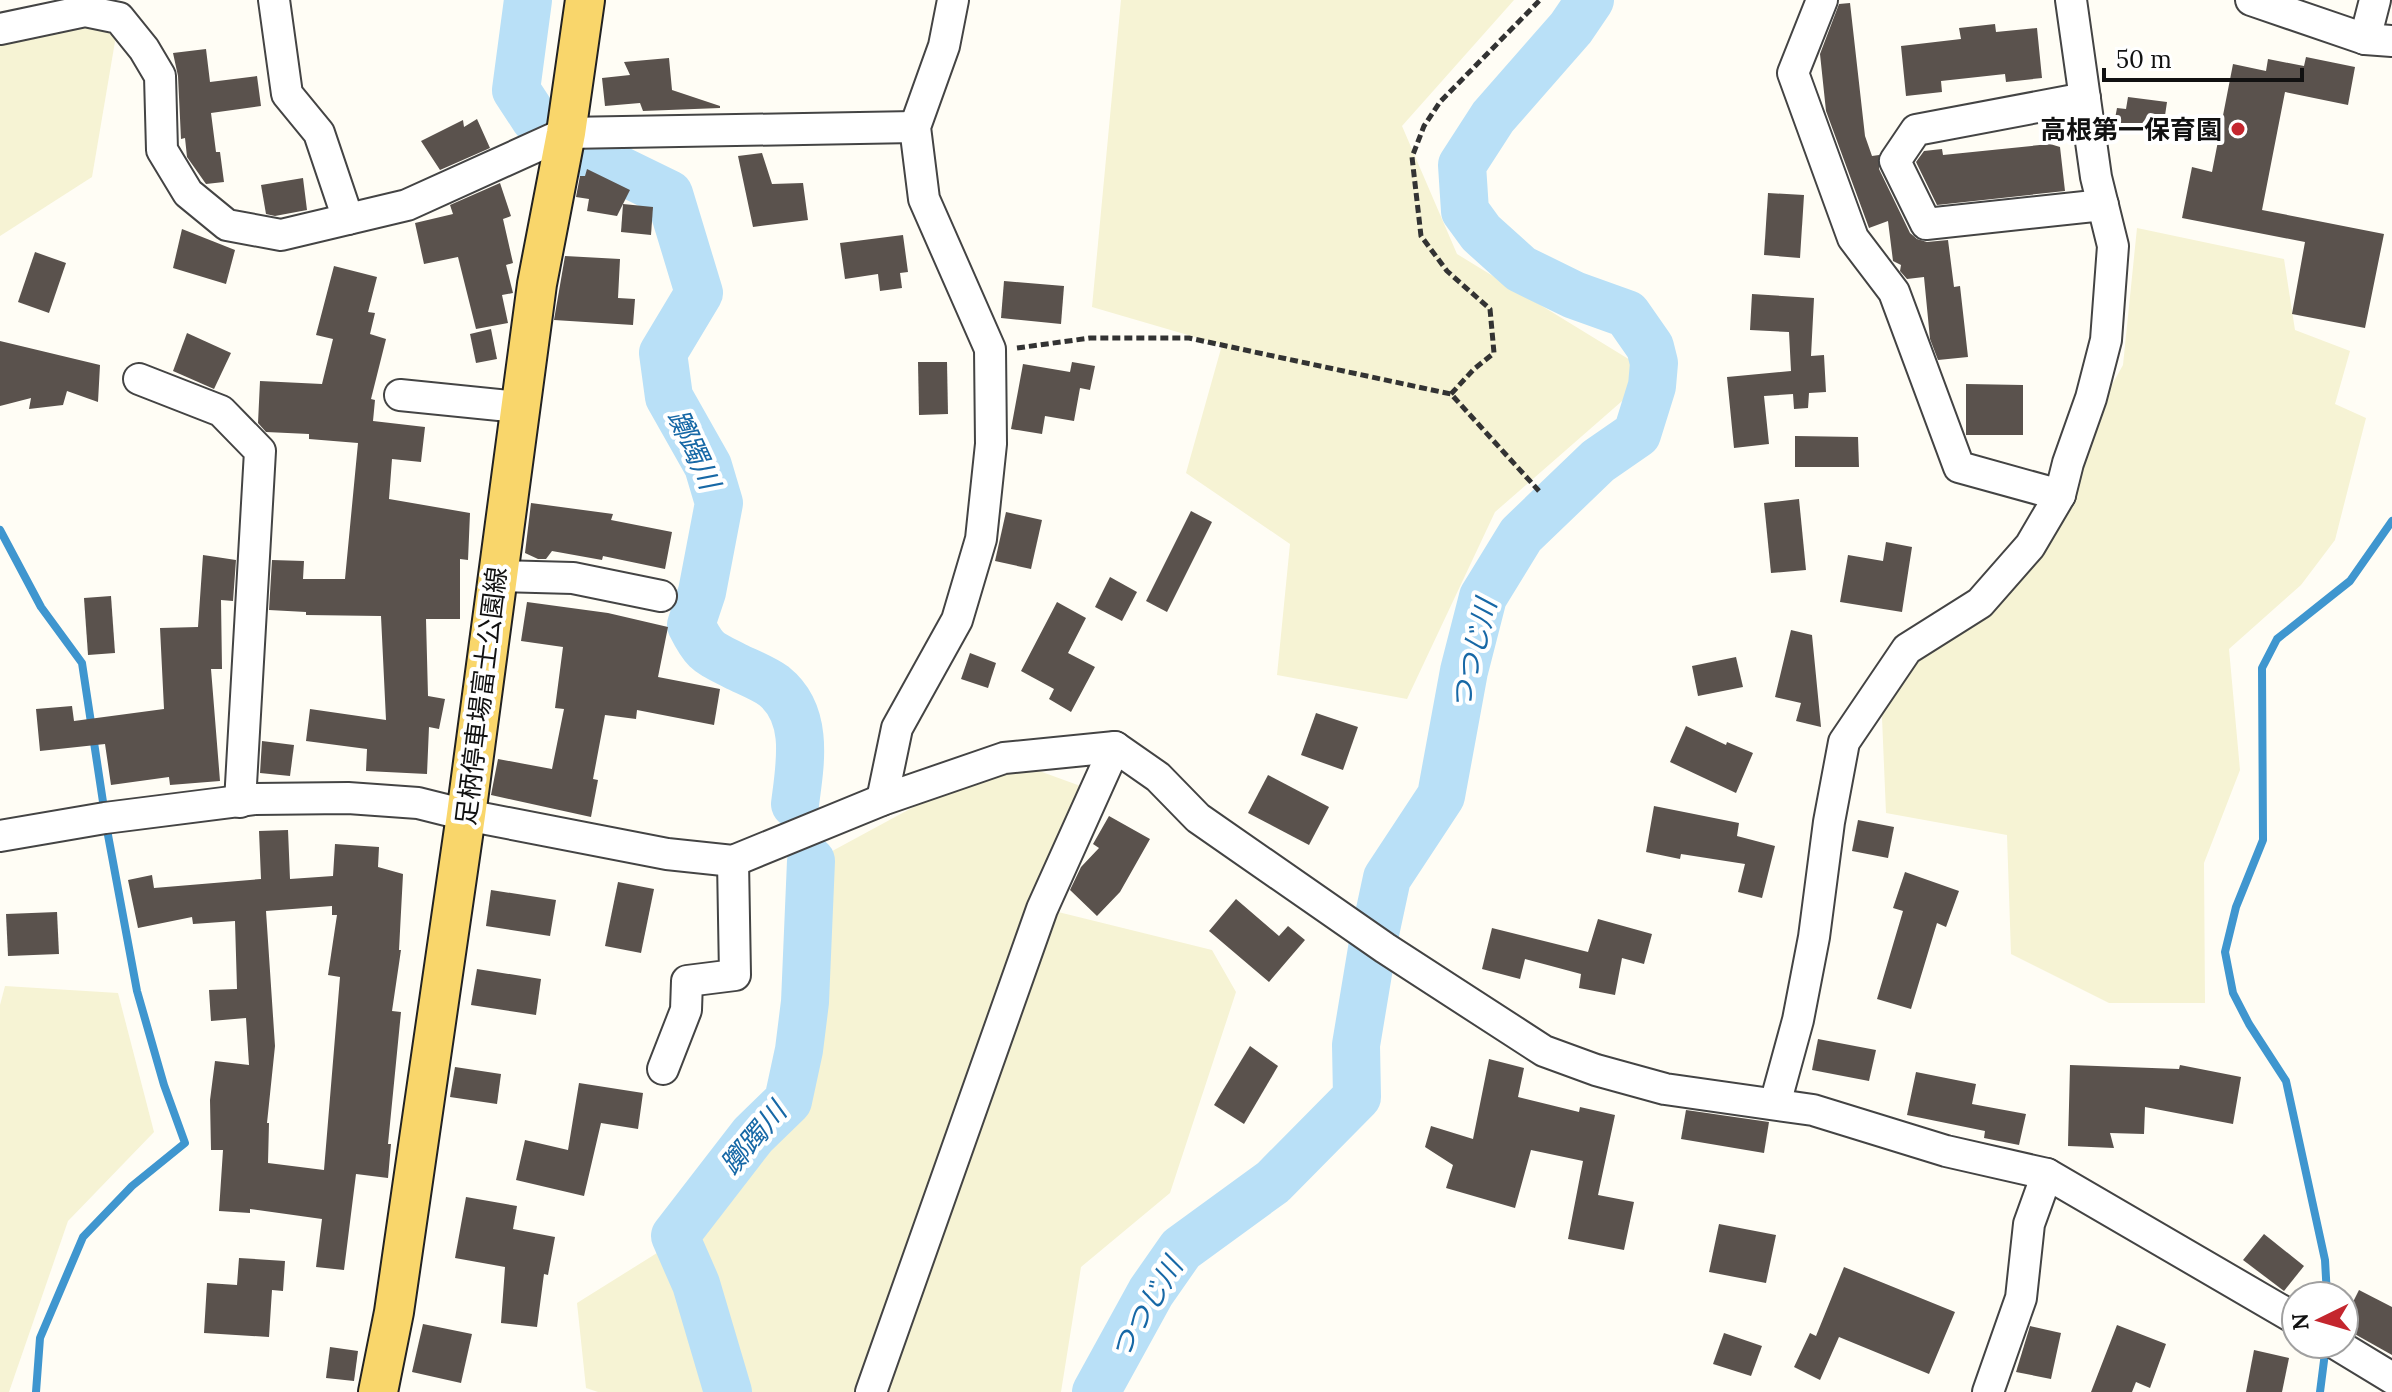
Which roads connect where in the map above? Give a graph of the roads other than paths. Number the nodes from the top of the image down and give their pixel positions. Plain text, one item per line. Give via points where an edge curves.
1 (274, 0) edge
2 (585, 0) edge
3 (953, 0) edge
4 (1822, 0) edge
5 (2071, 0) edge
6 (2251, 0) edge
7 (2375, 0) edge
8 (120, 9) edge
9 (0, 29) edge
10 (2380, 40) edge
11 (2085, 98) junction
12 (915, 127) junction
13 (566, 133) junction
14 (2103, 205) junction
15 (348, 219) junction
16 (139, 379) dead end
17 (400, 395) dead end
18 (519, 407) junction
19 (2060, 495) junction
20 (497, 576) junction
21 (661, 596) dead end
22 (1115, 747) junction
23 (882, 800) junction
24 (240, 802) junction
25 (466, 815) junction
26 (0, 836) edge
27 (745, 855) junction
28 (663, 1069) dead end
29 (1775, 1104) junction
30 (2047, 1174) junction
31 (2280, 1310) edge
32 (2360, 1359) edge
33 (2392, 1378) edge
34 (378, 1392) edge
35 (871, 1392) edge
36 (1988, 1392) edge

1 - 15 street via 287,94 319,133
2 - 13 main road, 足柄停車場富士公園線
3 - 12 street via 944,46
4 - 19 street via 1793,73 1853,238 1894,292 1959,467
5 - 11 street
6 - 10 street
7 - 10 street
8 - 9 street
8 - 15 street via 160,76 162,150 188,193 227,225 281,235
11 - 14 street
11 - 14 street via 1916,130 1895,161 1926,224
12 - 13 street
12 - 23 street via 924,199 990,349 991,444 981,539 957,620 897,728
13 - 15 street via 407,205
13 - 18 main road, 足柄停車場富士公園線
14 - 19 street via 2113,246 2106,340
16 - 24 street via 221,411 260,451
17 - 18 street
18 - 20 main road, 足柄停車場富士公園線
19 - 29 street via 2030,546 1980,603 1907,649 1844,742 1809,964
20 - 21 street via 573,578
20 - 25 main road, 足柄停車場富士公園線
22 - 23 street via 1004,758
22 - 29 street via 1158,777 1198,818 1544,1051 1665,1089
22 - 35 street via 1042,909
23 - 27 street
24 - 25 street via 348,798 418,803
24 - 26 street
25 - 27 street via 667,854
25 - 34 main road, 足柄停車場富士公園線
27 - 28 street via 735,975 687,981 686,1010
29 - 30 street
30 - 31 street
30 - 36 street via 2029,1224 2021,1298
32 - 33 street

